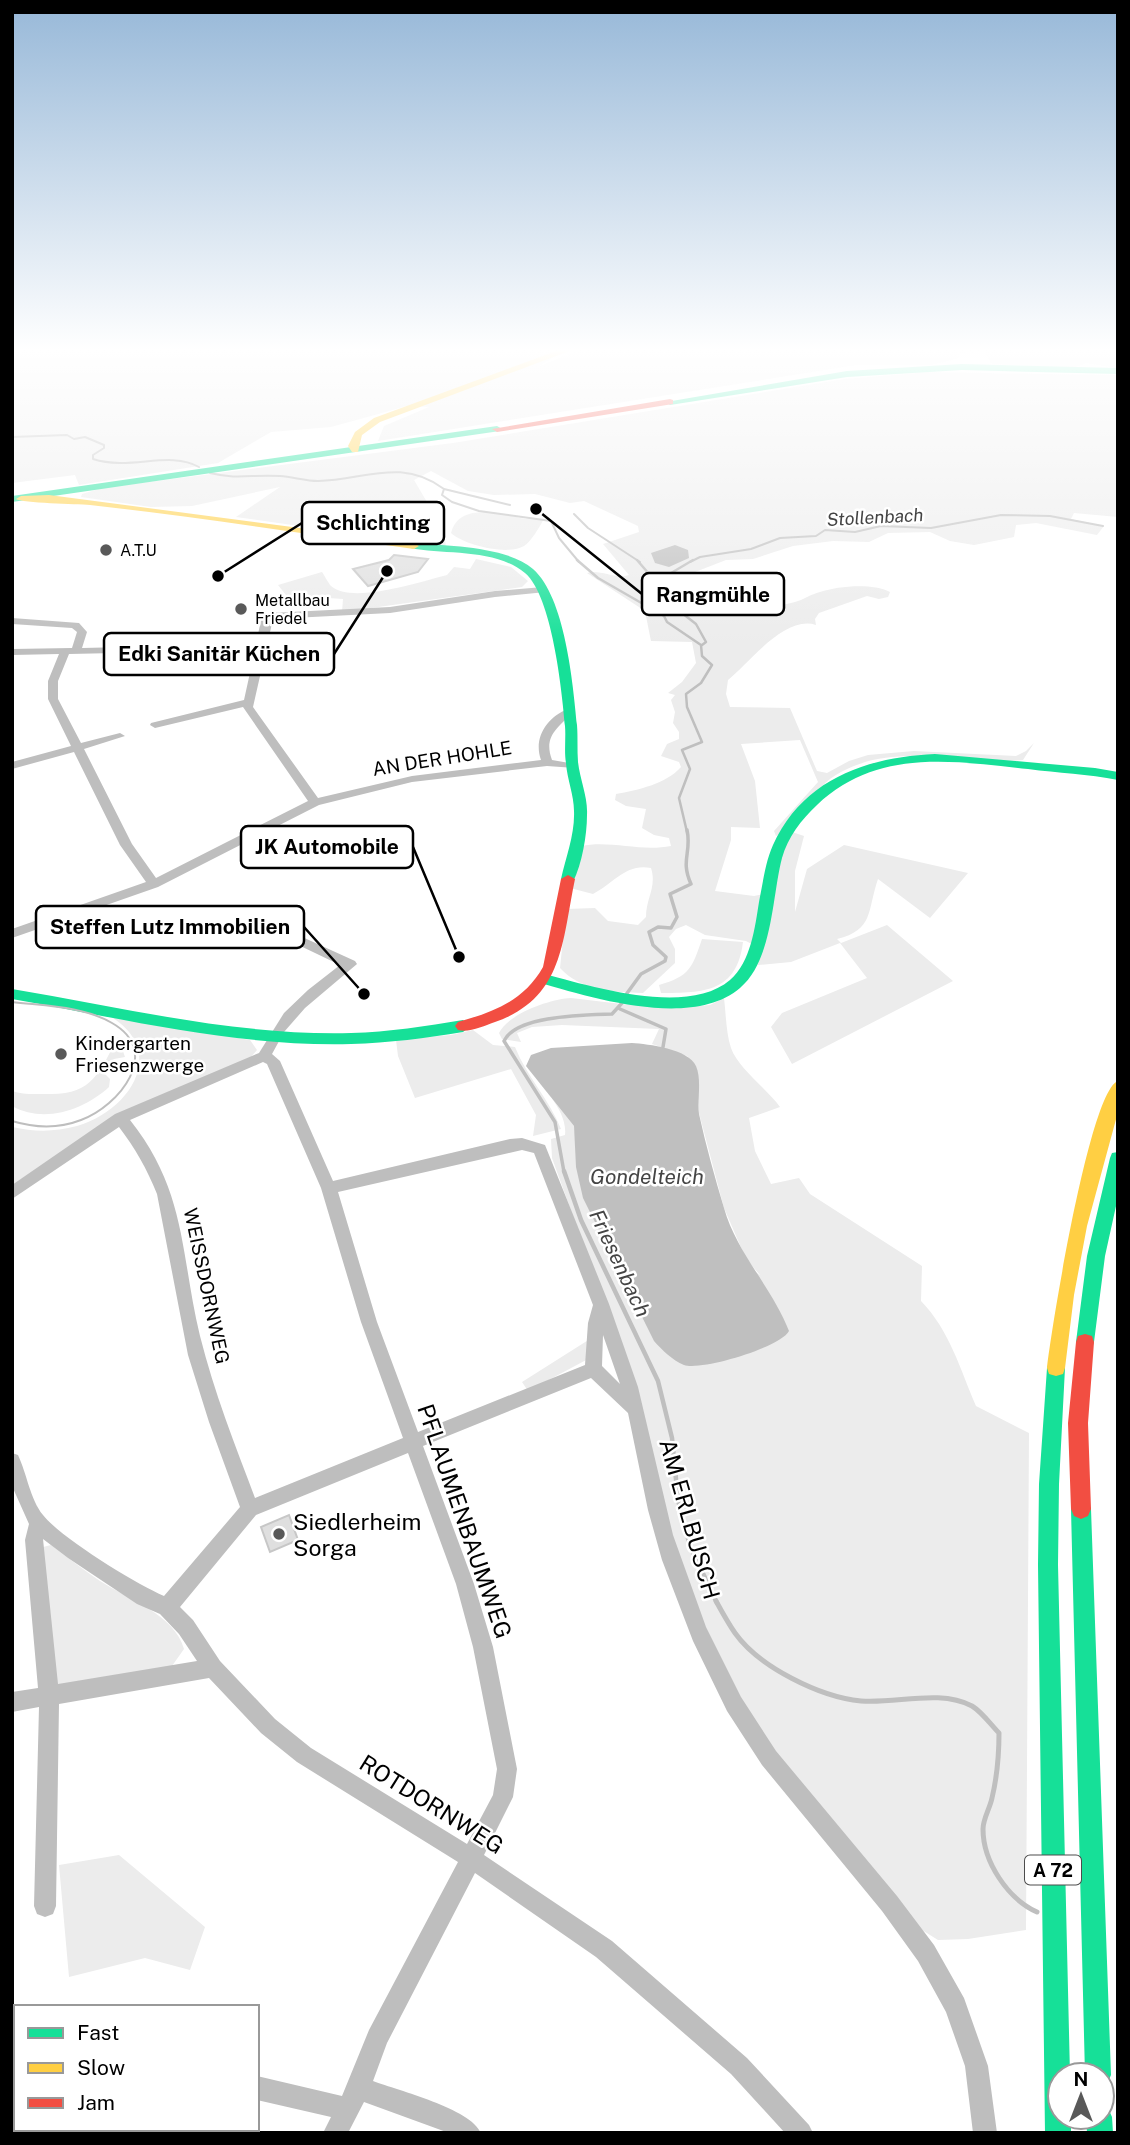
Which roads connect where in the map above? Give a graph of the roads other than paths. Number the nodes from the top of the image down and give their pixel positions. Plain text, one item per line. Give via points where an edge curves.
1 (353, 447) edge
2 (374, 447) edge
3 (355, 450) junction
4 (71, 496) junction
5 (14, 499) edge
6 (543, 590) junction
7 (12, 621) edge
8 (261, 647) junction
9 (71, 650) junction
10 (12, 652) edge
11 (249, 702) junction
12 (568, 712) junction
13 (155, 725) dead end
14 (120, 736) dead end
15 (76, 748) junction
16 (547, 762) junction
17 (12, 766) edge
18 (571, 766) junction
19 (1118, 776) edge
20 (315, 802) junction
21 (154, 884) junction
22 (267, 925) dead end
23 (12, 934) edge
24 (545, 979) junction
25 (12, 994) edge
26 (272, 1037) junction
27 (264, 1056) junction
28 (1118, 1087) edge
29 (120, 1118) junction
30 (1118, 1158) edge
31 (329, 1188) junction
32 (12, 1193) edge
33 (601, 1303) junction
34 (593, 1368) junction
35 (637, 1411) junction
36 (414, 1443) junction
37 (12, 1461) edge
38 (250, 1509) junction
39 (38, 1523) junction
40 (167, 1607) junction
41 (213, 1668) junction
42 (50, 1695) junction
43 (12, 1702) edge
44 (472, 1859) junction
45 (44, 1906) dead end
46 (1098, 2061) edge
47 (259, 2088) edge
48 (353, 2098) junction
49 (335, 2133) edge
50 (469, 2133) edge
51 (801, 2133) edge
52 (985, 2133) edge
53 (1058, 2133) edge

1 - 3 main road
2 - 3 main road
3 - 4 main road
4 - 5 main road
4 - 6 main road via 489,556 525,566
6 - 8 street via 390,610 270,616
6 - 12 main road via 557,637
7 - 9 street via 75,625 82,632
8 - 9 street
8 - 11 street
9 - 10 street
9 - 15 street via 51,694
11 - 13 street
11 - 20 street via 248,707
12 - 16 street via 546,733 542,744
12 - 18 main road
14 - 15 street
15 - 17 street
15 - 21 street via 126,845
16 - 18 street, AN DER HOHLE
16 - 20 street, AN DER HOHLE via 412,779
18 - 24 main road via 582,813
19 - 24 main road via 949,759 895,761 855,769 814,800 787,832 776,852 751,963 722,993 705,998 610,997
20 - 21 street, AN DER HOHLE
21 - 23 street, AN DER HOHLE
22 - 26 street via 350,964
24 - 26 main road via 530,998 513,1009 464,1026 326,1039
25 - 26 main road
26 - 27 street
27 - 29 street
27 - 31 street, PFLAUMENBAUMWEG via 273,1061
28 - 53 main road, A 72 via 1072,1243 1052,1419 1047,1607
29 - 32 street
29 - 38 street, WEISSDORNWEG via 166,1193 191,1331
30 - 46 main road, A 72 via 1096,1247 1078,1423
31 - 33 street, AM ERLBUSCH via 510,1145 540,1149
31 - 36 street, PFLAUMENBAUMWEG via 369,1322
33 - 34 street
33 - 35 street, AM ERLBUSCH
34 - 35 street
34 - 36 street
35 - 52 street, AM ERLBUSCH via 657,1510 687,1606 733,1702 805,1804 915,1934 949,1987 978,2067
36 - 38 street
36 - 44 street, PFLAUMENBAUMWEG via 469,1597 507,1769 503,1797
37 - 39 street, ROTDORNWEG
38 - 40 street
39 - 40 street, ROTDORNWEG via 74,1552
39 - 42 street, ROTDORNWEG via 34,1540
40 - 41 street, ROTDORNWEG
41 - 42 street
41 - 44 street, ROTDORNWEG via 268,1726 304,1755
42 - 43 street
42 - 45 street, ROTDORNWEG
44 - 48 street, PFLAUMENBAUMWEG via 377,2038
44 - 51 street, ROTDORNWEG via 604,1949 739,2066
47 - 48 street
48 - 49 street, PFLAUMENBAUMWEG
48 - 50 street via 455,2123

